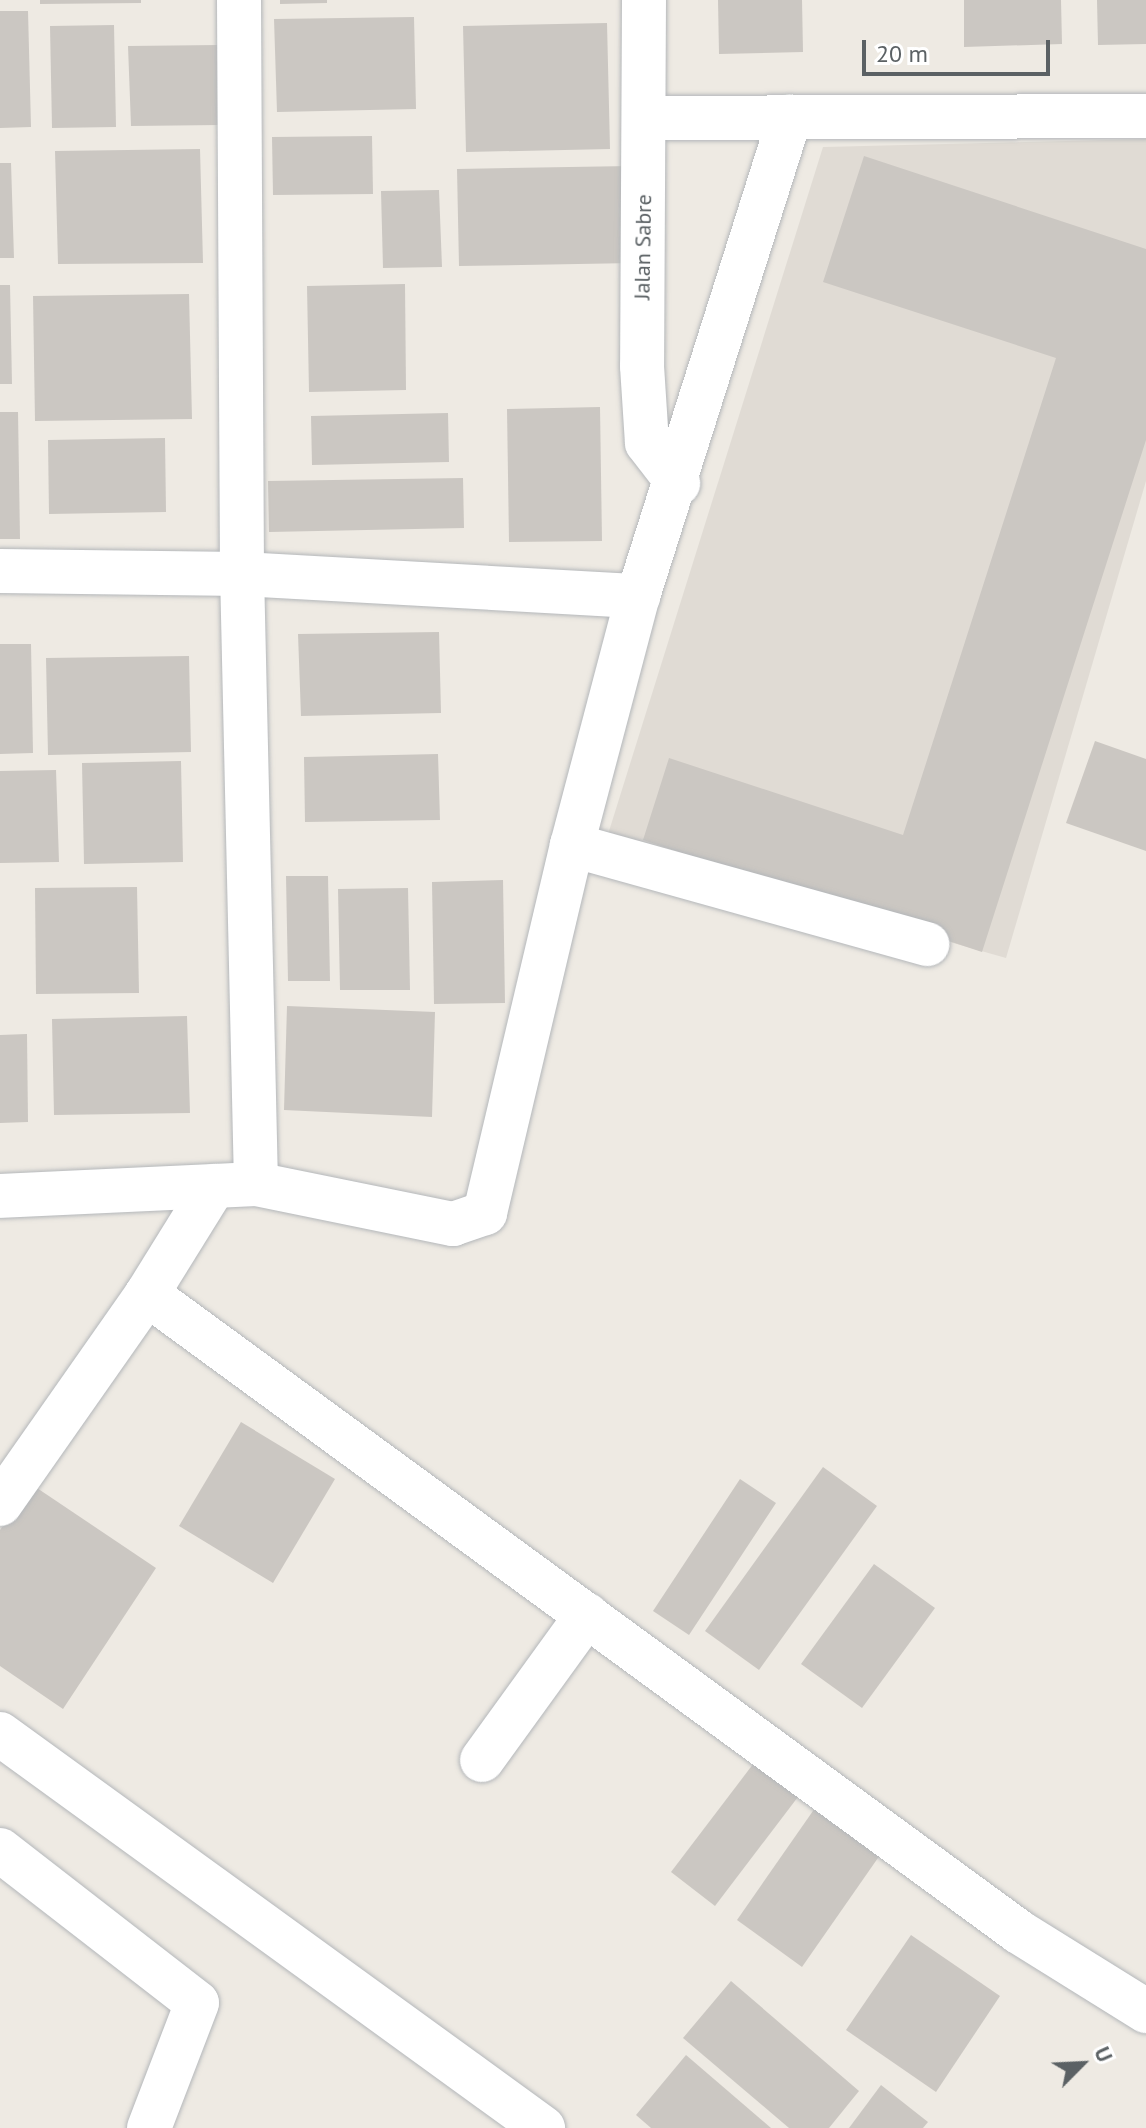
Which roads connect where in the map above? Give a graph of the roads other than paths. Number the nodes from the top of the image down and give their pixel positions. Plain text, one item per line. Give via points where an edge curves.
1 (239, 0) edge
2 (644, 0) edge
3 (1146, 116) edge
4 (790, 117) junction
5 (645, 118) junction
6 (678, 483) junction
7 (0, 571) edge
8 (242, 574) junction
9 (638, 596) junction
10 (572, 845) junction
11 (927, 944) dead end
12 (235, 1185) junction
13 (0, 1196) edge
14 (147, 1294) junction
15 (0, 1504) edge
16 (587, 1615) junction
17 (0, 1734) edge
18 (482, 1760) dead end
19 (0, 1850) edge
20 (1146, 2011) edge
21 (149, 2128) edge
22 (543, 2128) edge

1 - 8 street
2 - 5 street, Jalan Sabre
3 - 4 street
4 - 5 street
4 - 6 street
5 - 6 street, Jalan Sabre via 642,366 647,443
6 - 9 street
7 - 8 street
8 - 9 street
8 - 12 street
9 - 10 street
10 - 11 street
10 - 12 street via 485,1213 453,1224
12 - 13 street
12 - 14 street
14 - 15 street
14 - 16 street
16 - 18 street
16 - 20 street via 1019,1932
17 - 22 street
19 - 21 street via 197,2003

